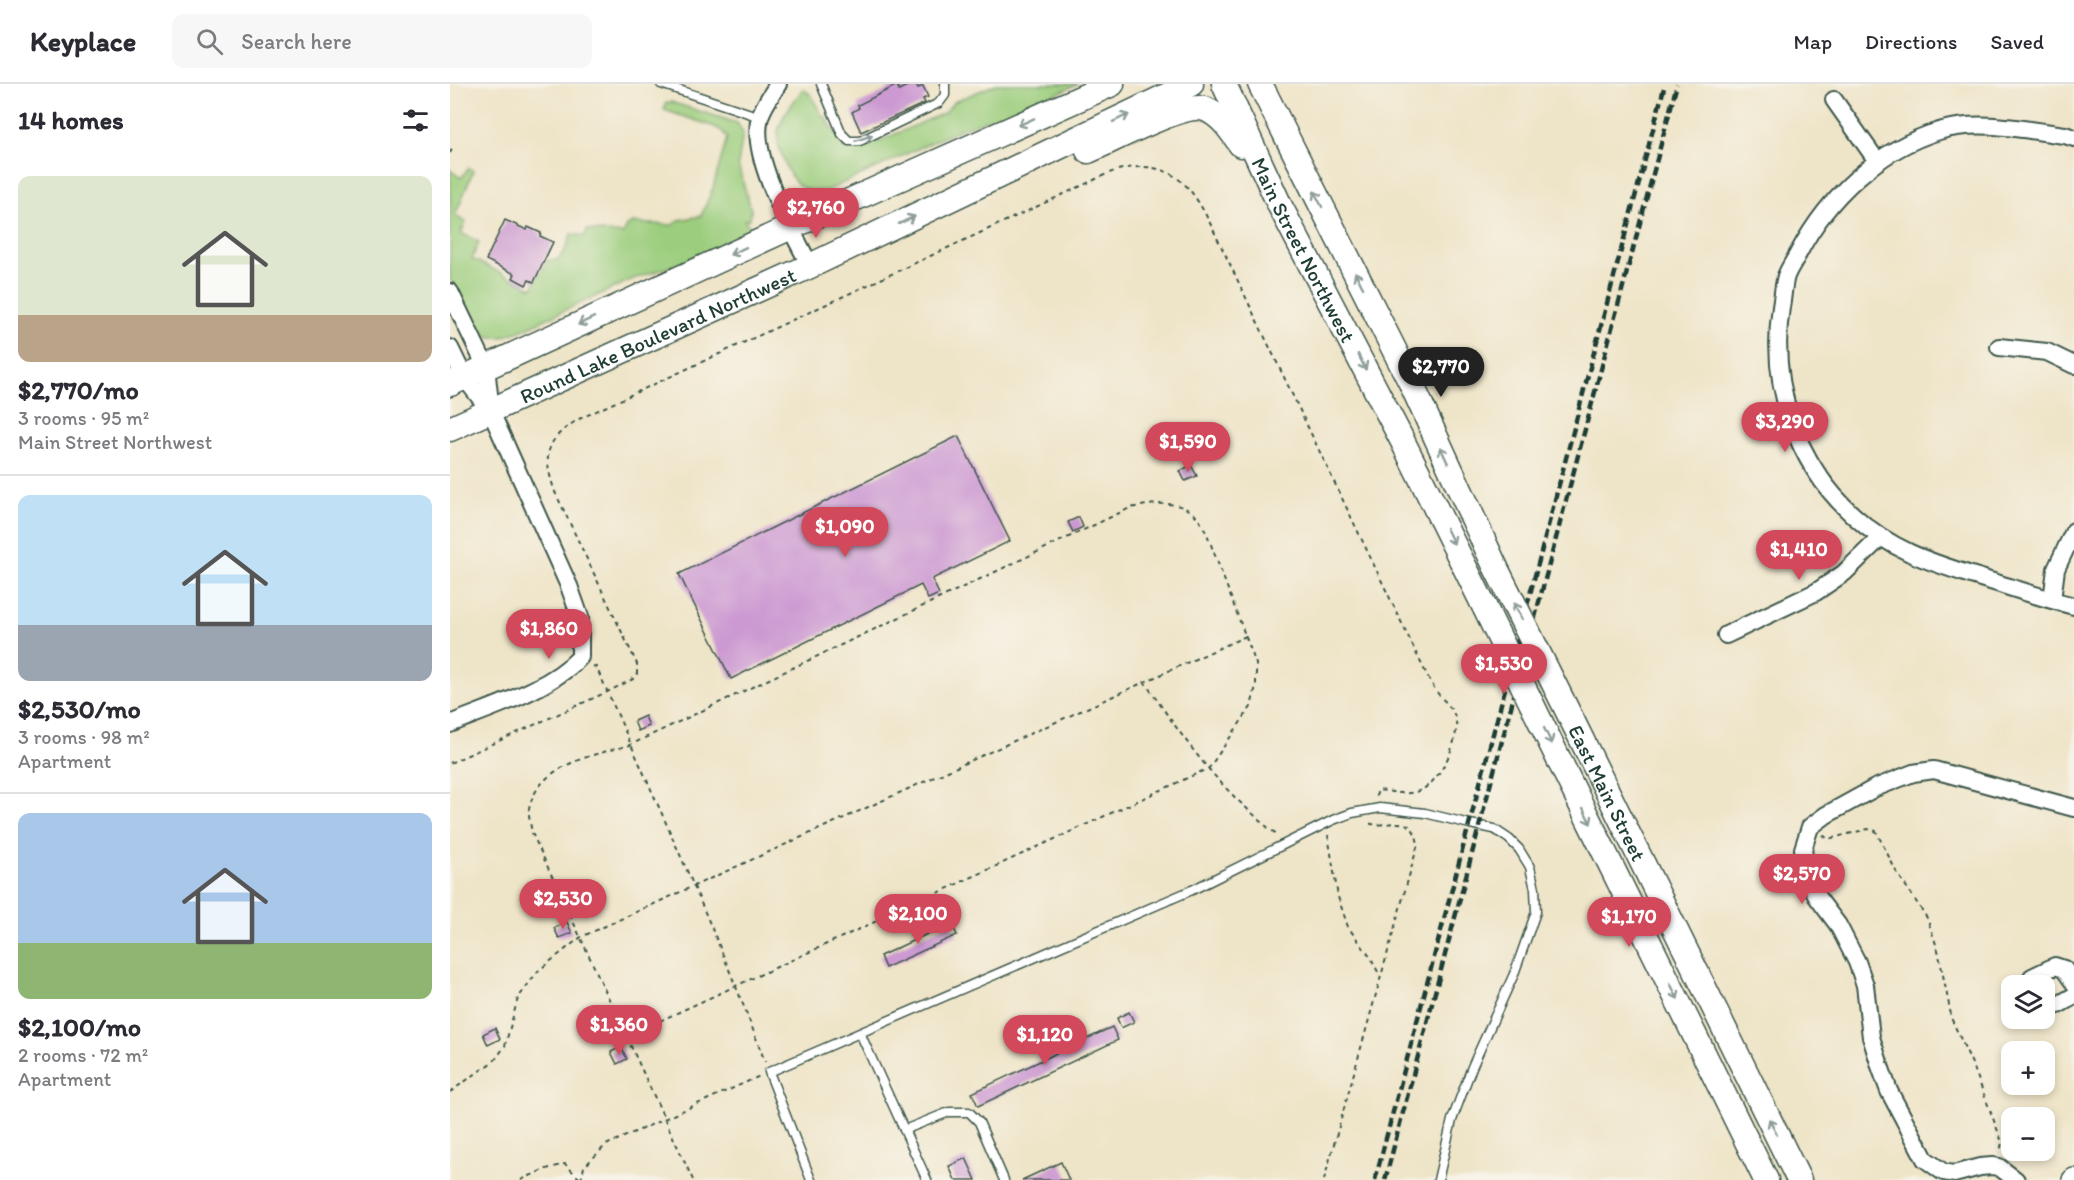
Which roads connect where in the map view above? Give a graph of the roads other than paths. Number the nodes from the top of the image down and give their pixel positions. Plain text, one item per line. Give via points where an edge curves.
1 (661, 84) edge
2 (778, 84) edge
3 (821, 84) edge
4 (945, 84) edge
5 (1112, 84) edge
6 (1191, 84) edge
7 (1224, 84) edge
8 (1260, 84) edge
9 (1087, 91) edge
10 (1834, 100) dead end
11 (760, 117) junction
12 (2074, 138) edge
13 (1877, 161) junction
14 (1264, 171) junction
15 (994, 179) junction
16 (791, 227) junction
17 (810, 266) junction
18 (450, 292) edge
19 (1999, 347) dead end
20 (450, 348) edge
21 (2074, 365) edge
22 (486, 367) junction
23 (457, 380) edge
24 (491, 412) junction
25 (450, 429) edge
26 (2074, 531) edge
27 (1881, 537) junction
28 (1495, 566) joint
29 (2052, 600) junction
30 (2074, 606) edge
31 (1485, 608) joint
32 (1726, 635) dead end
33 (450, 724) edge
34 (2074, 808) edge
35 (2036, 975) edge
36 (2074, 983) edge
37 (2074, 996) edge
38 (2055, 1005) edge
39 (860, 1033) junction
40 (904, 1130) junction
41 (811, 1180) edge
42 (927, 1180) edge
43 (1004, 1180) edge
44 (1438, 1180) edge
45 (1766, 1180) edge
46 (1799, 1180) edge
47 (2016, 1180) edge

1 - 11 lane
2 - 11 street
3 -> 4 lane via 842,134 849,141 860,141 939,103 945,95
5 - 9 main road, Round Lake Boulevard Northwest
15 -> 6 main road, Round Lake Boulevard Northwest
7 - 14 main road, Main Street Northwest
28 -> 8 main road, Main Street Northwest via 1411,383
9 -> 16 main road, Round Lake Boulevard Northwest
10 - 13 street
11 - 16 street via 758,142 766,172
12 - 13 street via 1975,125 1941,130
13 - 27 street via 1812,227 1786,276 1778,327 1782,390 1800,445 1832,495
14 - 15 main road via 1250,160 1221,119 1203,108 1178,111 1033,173
14 -> 31 main road, Main Street Northwest
17 -> 15 main road, Round Lake Boulevard Northwest
16 - 17 street
16 -> 22 main road, Round Lake Boulevard Northwest
17 - 24 main road, Round Lake Boulevard Northwest
18 - 22 street
19 - 21 street via 2047,352
20 - 23 street
22 - 23 main road, Round Lake Boulevard Northwest
22 - 24 street
23 - 24 street
24 - 25 main road, Round Lake Boulevard Northwest
24 - 33 street via 569,586 580,618 580,657 570,668 526,692
26 - 29 street via 2056,569
27 - 29 street via 1920,559
27 - 32 street via 1844,573 1816,592
46 -> 28 main road, East Main Street, bridge
29 - 30 street
31 -> 45 main road, East Main Street, bridge
34 - 47 street via 1934,770 1913,773 1826,815 1810,827 1803,849 1807,874 1817,897 1838,925 1857,962 1865,985 1874,1050 1889,1090 1926,1159 1943,1172 1999,1167
35 - 36 street via 2055,966 2064,969
37 - 38 street
39 - 40 lane
39 - 41 lane via 769,1072
39 - 44 lane via 1192,890 1352,813 1380,808 1425,813 1494,829 1519,849 1530,867 1536,912 1528,940 1452,1120
40 - 42 lane
40 - 43 lane via 949,1112 969,1112 979,1122

